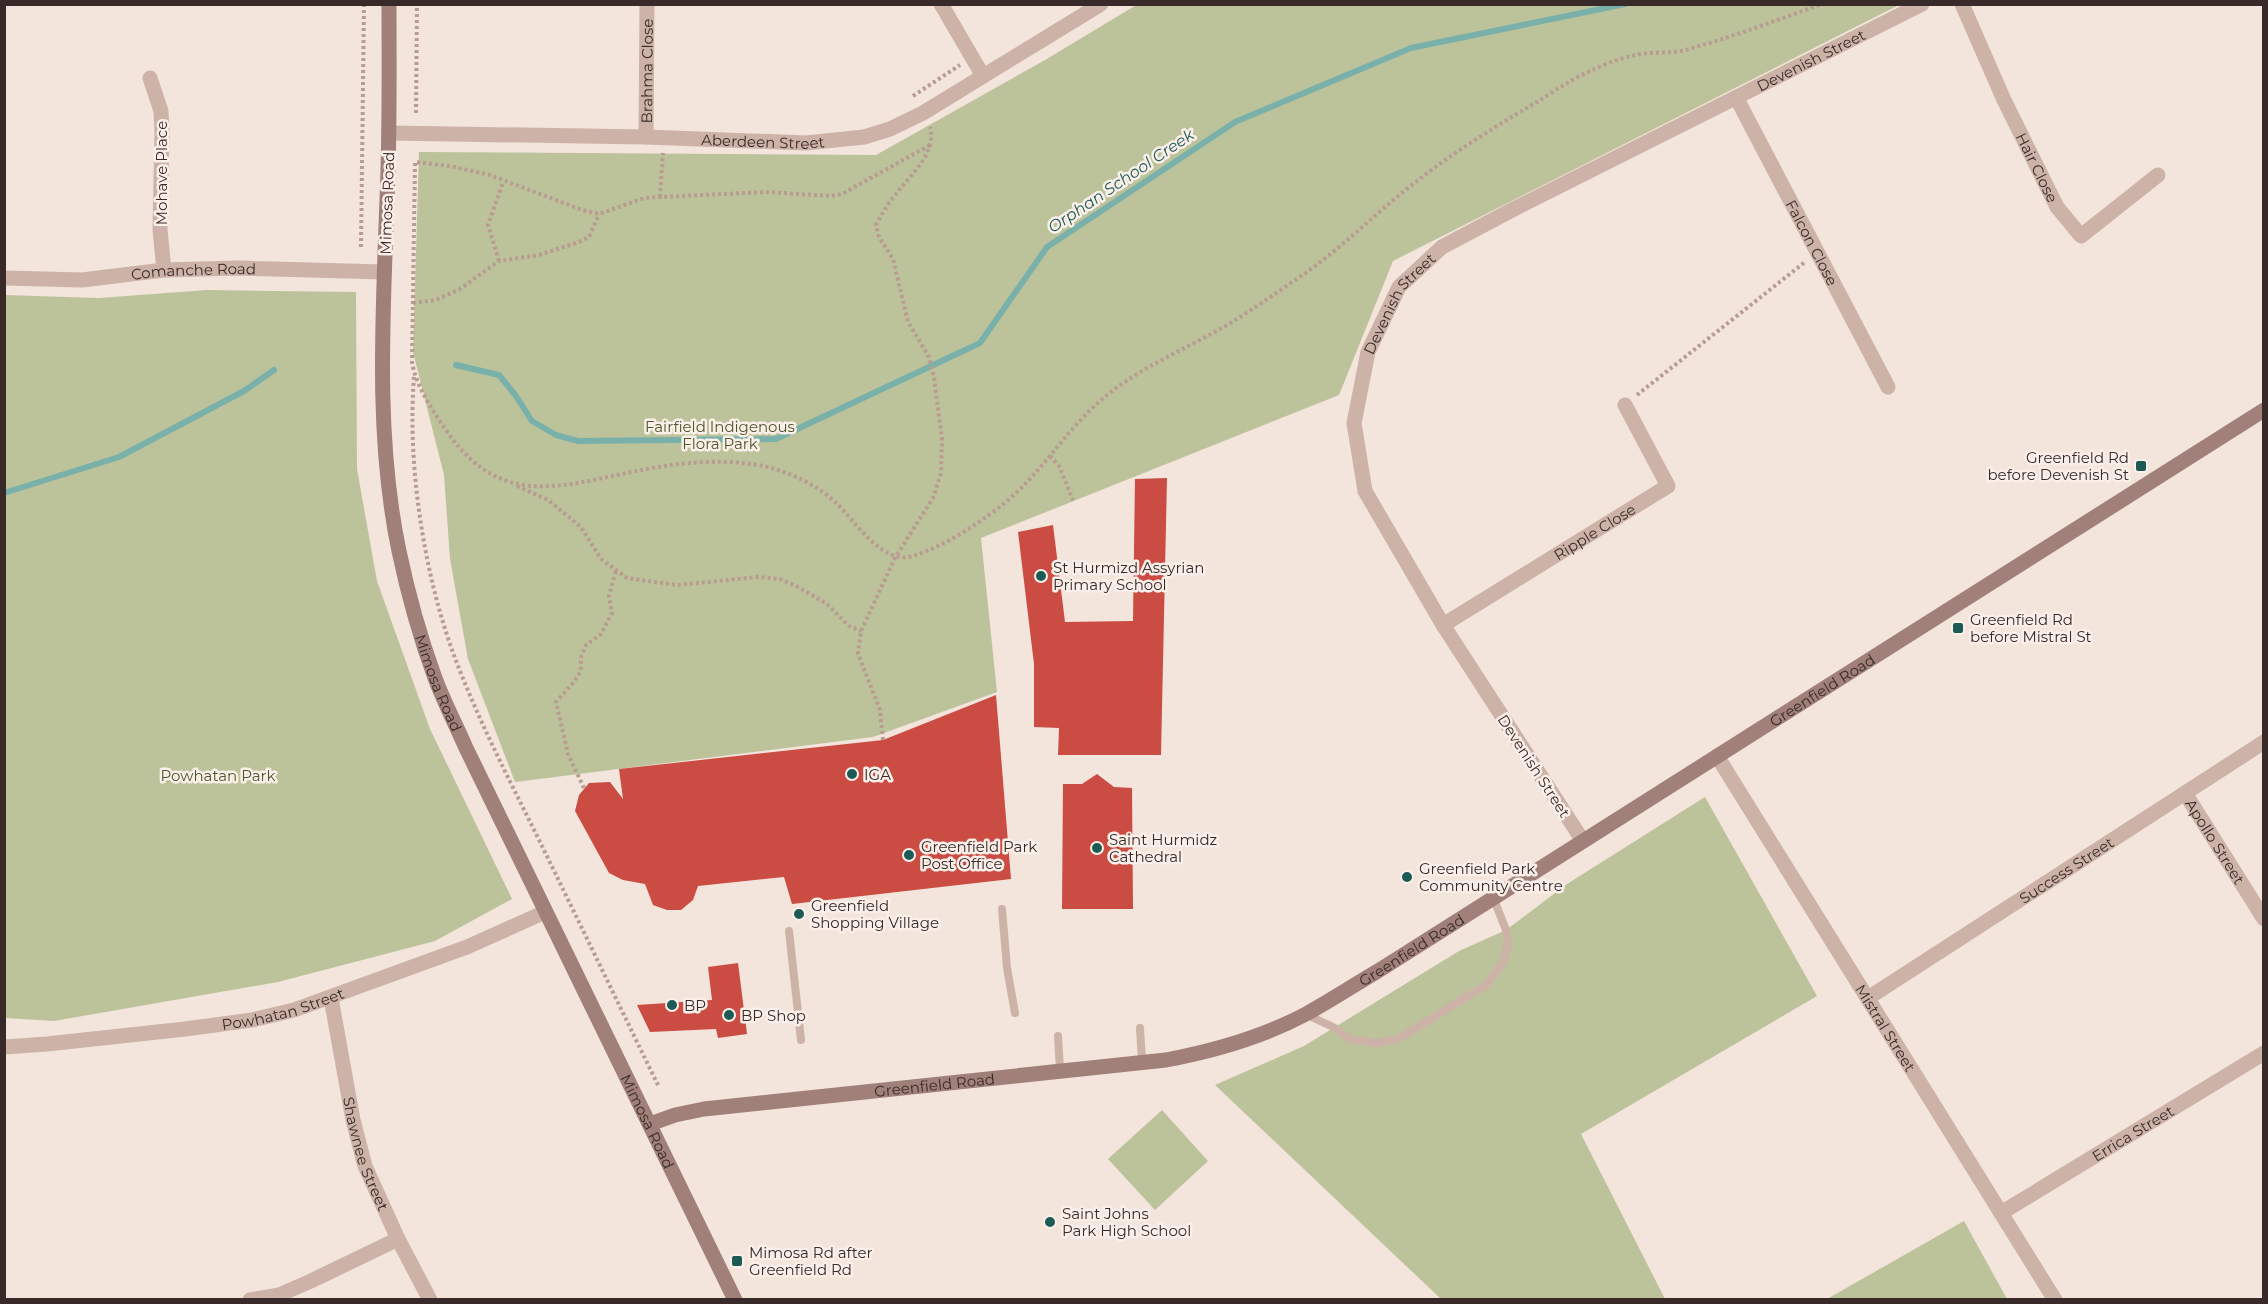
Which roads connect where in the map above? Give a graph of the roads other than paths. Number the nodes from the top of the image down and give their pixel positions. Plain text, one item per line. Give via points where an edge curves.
1 (389, 4) edge
2 (647, 4) edge
3 (940, 4) edge
4 (1101, 4) edge
5 (1922, 4) edge
6 (1962, 4) edge
7 (983, 76) junction
8 (150, 78) dead end
9 (1737, 99) junction
10 (389, 134) junction
11 (646, 137) junction
12 (2158, 175) dead end
13 (164, 270) junction
14 (384, 272) junction
15 (4, 278) edge
16 (1888, 387) dead end
17 (1625, 405) road end
18 (2264, 410) edge
19 (1443, 625) junction
20 (2264, 742) edge
21 (1717, 756) junction
22 (2185, 793) junction
23 (1582, 841) junction
24 (1492, 897) junction
25 (1002, 909) dead end
26 (545, 912) junction
27 (2264, 919) edge
28 (789, 931) dead end
29 (331, 998) junction
30 (1868, 998) junction
31 (1015, 1013) dead end
32 (1305, 1014) junction
33 (1140, 1028) dead end
34 (1058, 1036) dead end
35 (801, 1040) dead end
36 (4, 1047) edge
37 (2264, 1053) edge
38 (1142, 1062) junction
39 (1060, 1071) junction
40 (650, 1124) junction
41 (2001, 1212) junction
42 (398, 1239) junction
43 (250, 1299) edge
44 (430, 1299) edge
45 (735, 1299) edge
46 (2055, 1299) edge

1 - 10 street, Mimosa Road
2 - 11 street, Brahma Close
3 - 7 street
4 - 7 street, Aberdeen Street
5 - 9 street, Devenish Street
6 - 12 street, Hair Close via 2057,207 2081,236
7 - 11 street, Aberdeen Street via 890,129 864,137 807,143
8 - 13 street, Mohave Place via 162,132 160,230
9 - 16 street, Falcon Close
9 - 19 street, Devenish Street via 1442,248 1399,287 1368,352 1354,423 1365,491
10 - 11 street, Aberdeen Street
10 - 14 street, Mimosa Road
13 - 14 street, Comanche Road
13 - 15 street, Comanche Road via 82,280
14 - 26 street, Mimosa Road via 385,433 390,491 398,550 414,615 435,679
17 - 19 street, Ripple Close via 1668,486
18 - 21 street, Greenfield Road
19 - 23 street, Devenish Street
20 - 22 street, Success Street
21 - 23 street, Greenfield Road
21 - 30 street, Mistral Street
22 - 27 street, Apollo Street
22 - 30 street, Success Street
23 - 24 street, Greenfield Road
24 - 32 street, Greenfield Road
24 - 32 lane via 1508,945 1503,962 1486,986 1398,1039 1376,1043 1350,1039
25 - 31 lane
26 - 29 street, Powhatan Street via 467,947
26 - 40 street, Mimosa Road
28 - 35 lane
29 - 36 street, Powhatan Street via 252,1020
29 - 42 street, Shawnee Street via 352,1120 365,1166
30 - 41 street, Mistral Street
32 - 38 street, Greenfield Road via 1200,1054
33 - 38 lane
34 - 39 lane
37 - 41 street, Errica Street
38 - 39 street, Greenfield Road
39 - 40 street, Greenfield Road via 704,1109
40 - 45 street, Mimosa Road
41 - 46 street, Mistral Street
42 - 43 street via 300,1286
42 - 44 street, Shawnee Street

